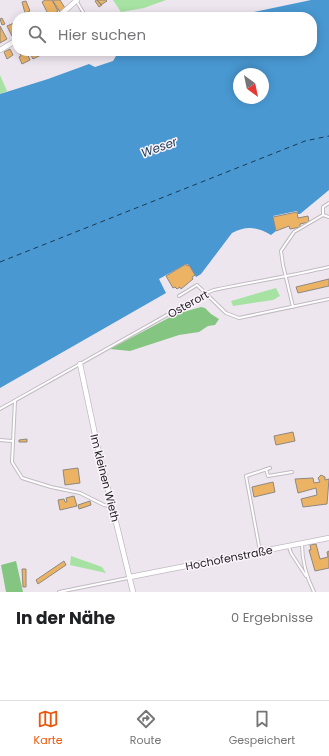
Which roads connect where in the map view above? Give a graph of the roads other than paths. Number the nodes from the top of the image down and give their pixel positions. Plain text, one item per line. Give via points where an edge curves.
1 (77, 0) edge
2 (64, 12) edge
3 (83, 12) edge
4 (12, 43) edge
5 (0, 50) edge
6 (329, 203) edge
7 (323, 215) junction
8 (329, 217) edge
9 (329, 267) edge
10 (286, 277) junction
11 (206, 293) junction
12 (179, 296) dead end
13 (329, 299) edge
14 (293, 307) junction
15 (80, 364) junction
16 (15, 401) junction
17 (0, 409) edge
18 (0, 440) edge
19 (12, 441) junction
20 (270, 468) dead end
21 (266, 469) junction
22 (292, 472) dead end
23 (112, 506) junction
24 (329, 538) edge
25 (302, 543) junction
26 (289, 546) junction
27 (260, 552) junction
28 (130, 577) junction
29 (307, 577) junction
30 (59, 592) edge
31 (133, 592) edge
32 (314, 592) edge

1 - 2 street
1 - 3 lane
4 - 5 street
6 - 7 lane via 323,207
7 - 8 lane
7 - 10 lane via 294,232 287,241 281,254
9 - 10 lane, Osterort
10 - 11 lane, Osterort via 275,277
10 - 14 lane
11 - 12 lane via 197,285
11 - 14 lane via 226,313 239,318
11 - 15 lane, Osterort
13 - 14 lane
15 - 16 lane, Osterort
15 - 23 street, Im kleinen Wieth
16 - 17 lane, Osterort
16 - 19 lane
18 - 19 lane
19 - 23 lane via 12,462 22,478 80,493 104,505
20 - 21 lane
21 - 22 lane via 268,476
21 - 27 lane via 246,476
23 - 28 street, Im kleinen Wieth
24 - 25 street, Hochofenstraße
25 - 26 street, Hochofenstraße
25 - 29 lane via 302,558
26 - 27 street, Hochofenstraße
26 - 29 lane
27 - 28 street, Hochofenstraße
28 - 30 lane
28 - 31 street, Im kleinen Wieth
29 - 32 lane

